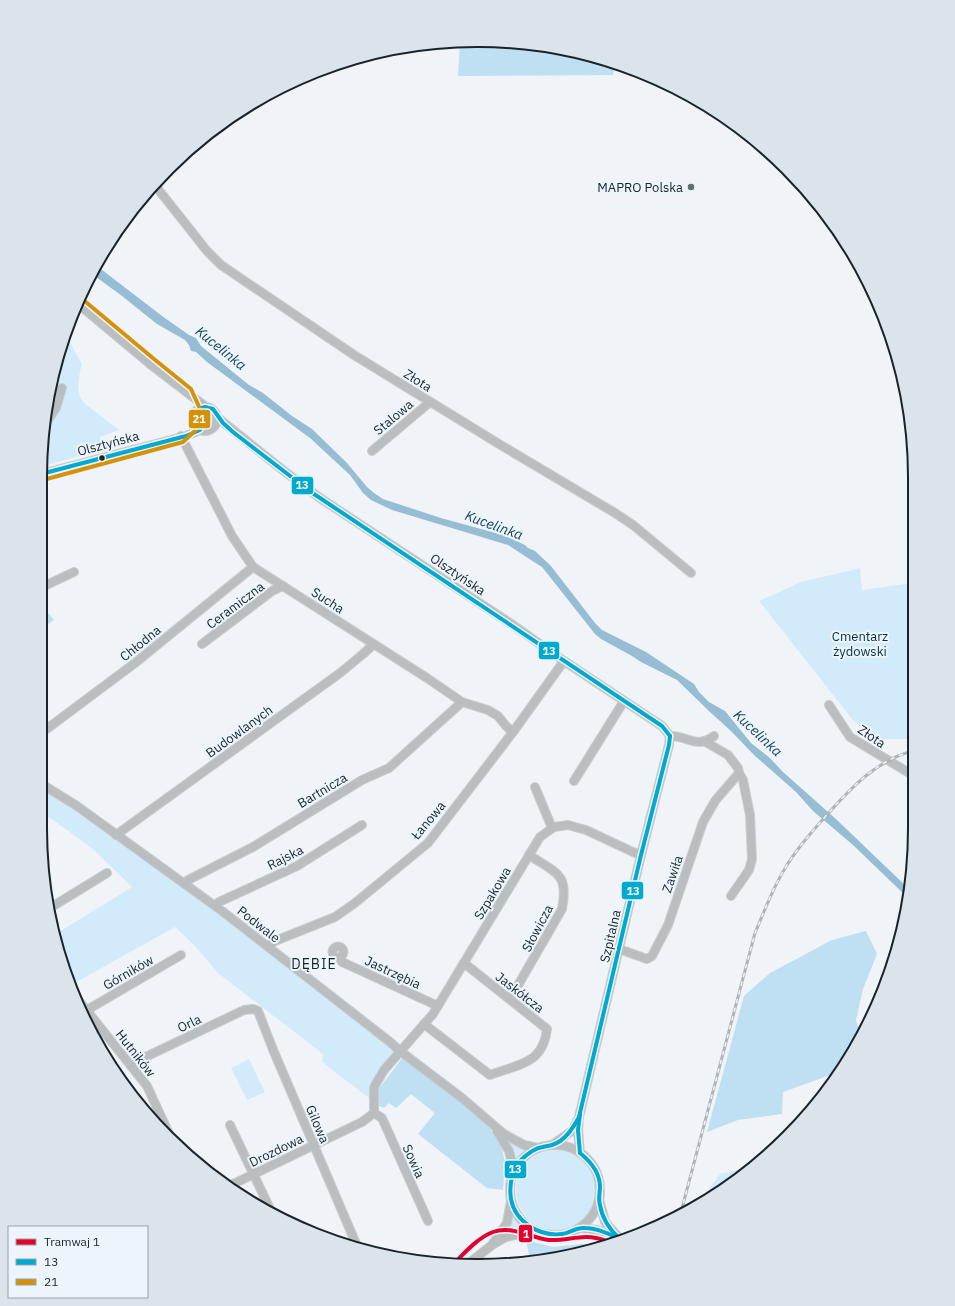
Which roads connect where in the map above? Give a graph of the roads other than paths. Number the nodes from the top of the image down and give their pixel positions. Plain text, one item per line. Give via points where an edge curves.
1 (158, 189) edge
2 (82, 307) edge
3 (62, 388) dead end
4 (186, 392) junction
5 (430, 402) junction
6 (206, 407) junction
7 (195, 412) junction
8 (52, 414) edge
9 (218, 418) junction
10 (194, 424) junction
11 (214, 429) junction
12 (200, 430) junction
13 (234, 432) junction
14 (181, 436) junction
15 (372, 451) dead end
16 (47, 472) edge
17 (253, 567) junction
18 (74, 572) dead end
19 (691, 573) dead end
20 (47, 585) edge
21 (283, 586) junction
22 (202, 644) dead end
23 (374, 644) junction
24 (564, 661) junction
25 (624, 701) junction
26 (462, 702) junction
27 (829, 705) dead end
28 (47, 729) edge
29 (513, 732) junction
30 (670, 736) junction
31 (714, 736) dead end
32 (704, 741) junction
33 (908, 772) edge
34 (739, 773) junction
35 (574, 781) dead end
36 (47, 787) edge
37 (534, 787) dead end
38 (362, 825) dead end
39 (552, 828) junction
40 (116, 835) junction
41 (530, 855) junction
42 (641, 855) junction
43 (107, 873) dead end
44 (184, 884) junction
45 (731, 896) dead end
46 (54, 906) edge
47 (216, 906) junction
48 (268, 946) junction
49 (619, 949) junction
50 (181, 955) dead end
51 (340, 958) dead end
52 (464, 963) junction
53 (510, 1000) junction
54 (438, 1006) junction
55 (87, 1009) edge
56 (258, 1011) joint
57 (89, 1013) edge
58 (424, 1024) junction
59 (400, 1051) junction
60 (131, 1066) junction
61 (374, 1113) junction
62 (579, 1117) junction
63 (164, 1123) edge
64 (230, 1125) dead end
65 (494, 1125) junction
66 (552, 1145) junction
67 (314, 1146) junction
68 (538, 1148) junction
69 (580, 1153) junction
70 (514, 1171) junction
71 (253, 1174) junction
72 (234, 1183) edge
73 (599, 1199) junction
74 (511, 1200) junction
75 (268, 1204) edge
76 (428, 1221) dead end
77 (580, 1228) junction
78 (534, 1231) junction
79 (616, 1236) edge
80 (613, 1237) edge
81 (355, 1241) edge
82 (492, 1245) junction
83 (474, 1259) edge

1 - 5 street, Złota via 221,265 354,355
2 - 4 street
3 - 8 street
4 - 6 street
4 - 7 street
5 - 15 street, Stalowa
5 - 19 street, Złota via 615,513
6 - 7 street
6 - 9 street via 214,410
7 - 10 street
9 - 11 street
9 - 13 street, Olsztyńska
10 - 12 street
10 - 14 street, Olsztyńska
11 - 12 street via 206,432
11 - 13 street, Olsztyńska
12 - 14 street, Olsztyńska
13 - 24 street, Olsztyńska via 320,498
14 - 16 street, Olsztyńska
14 - 17 street, Sucha via 232,536
17 - 21 street, Sucha
17 - 28 street, Chłodna via 135,663
18 - 20 street
21 - 22 street, Ceramiczna via 272,591
21 - 23 street, Sucha
23 - 26 street, Sucha
23 - 40 street, Budowlanych via 340,674
24 - 25 street, Olsztyńska
24 - 29 street, Łanowa
25 - 30 street, Olsztyńska via 662,726
25 - 35 street
26 - 29 street, Sucha via 488,710 498,716
26 - 44 street, Bartnicza via 389,768 362,780 253,847
27 - 33 street, Złota via 850,737
29 - 48 street, Łanowa via 428,843 335,917
30 - 32 street
30 - 42 street, Szpitalna
31 - 32 street
32 - 34 street via 728,756
34 - 45 street via 743,780 750,815 752,859 749,870
34 - 49 street, Zawiła via 715,801 703,822 668,925 652,956 648,959
36 - 40 street, Podwale
37 - 39 street
38 - 47 street, Rajska via 297,866 219,902
39 - 41 street, Szpakowa via 540,838
39 - 42 street via 568,825 586,830
40 - 44 street, Podwale
41 - 52 street, Szpakowa
41 - 53 street, Słowicza via 559,874 563,881 564,897 562,909
42 - 49 street, Szpitalna
43 - 46 street
44 - 47 street, Podwale
47 - 48 street, Podwale
48 - 59 street, Podwale
49 - 62 street, Szpitalna
50 - 55 street, Górników
51 - 54 street, Jastrzębia via 342,962
52 - 53 street, Jaskółcza
52 - 54 street, Szpakowa
53 - 58 street, Jaskółcza via 547,1029 545,1039 536,1055 525,1062 490,1075
54 - 58 street, Szpakowa
56 - 60 street, Orla via 244,1010
56 - 67 street, Gilowa
57 - 60 street, Hutników
58 - 59 street, Szpakowa
59 - 61 street, Szpakowa via 374,1087
59 - 65 street, Podwale
60 - 63 street, Hutników via 147,1086
61 - 67 street, Drozdowa via 362,1122
61 - 76 street, Sowia via 382,1118
62 - 66 street, Szpitalna via 572,1130
62 - 69 street, Szpitalna
64 - 71 street
65 - 68 street, Podwale via 524,1145
65 - 70 street, Podwale via 509,1151
66 - 68 street
66 - 69 street via 571,1148
67 - 71 street, Drozdowa
67 - 81 street, Gilowa
68 - 70 street via 520,1162
69 - 73 street via 595,1169 600,1185
70 - 74 street
71 - 72 street, Drozdowa
71 - 75 street
73 - 77 street via 590,1218
73 - 79 street via 605,1222
74 - 78 street via 520,1218
74 - 82 street via 507,1223
77 - 78 street via 560,1234
77 - 80 street via 597,1230
78 - 82 street via 506,1237
82 - 83 street

